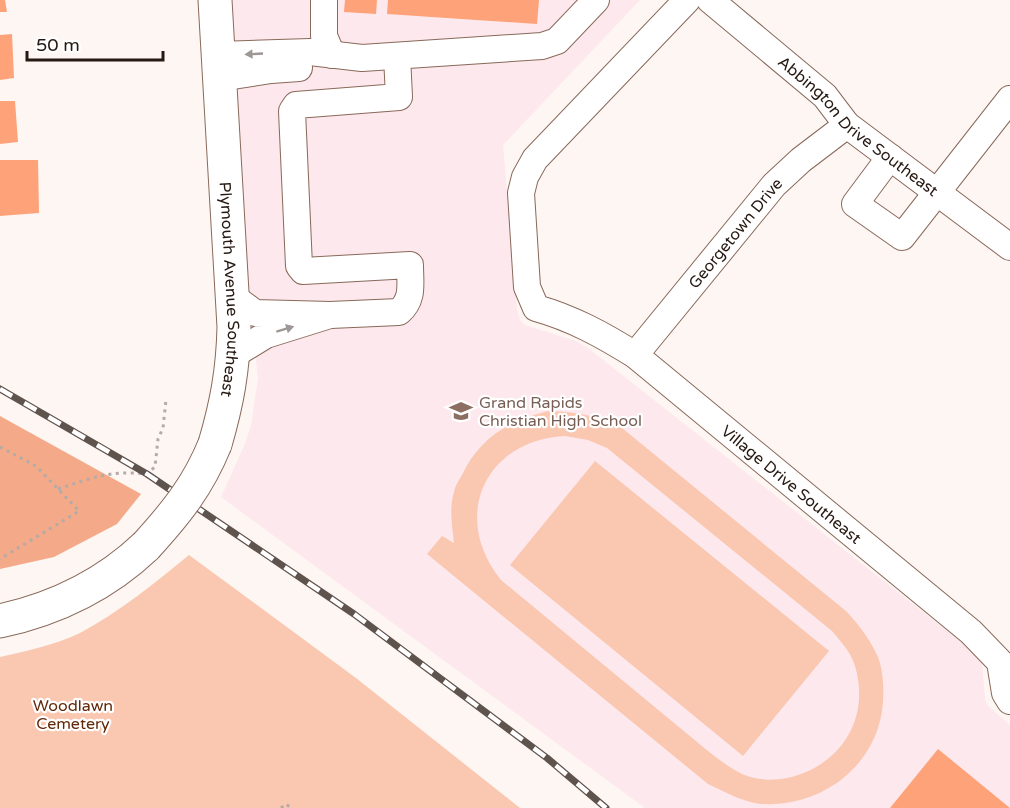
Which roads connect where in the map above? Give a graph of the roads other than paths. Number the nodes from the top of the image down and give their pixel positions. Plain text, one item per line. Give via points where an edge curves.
1 (215, 0) edge
2 (324, 0) edge
3 (596, 0) edge
4 (687, 0) edge
5 (710, 0) edge
6 (332, 55) junction
7 (397, 56) junction
8 (219, 67) junction
9 (1010, 99) edge
10 (847, 125) junction
11 (890, 157) junction
12 (937, 191) junction
13 (1010, 247) edge
14 (232, 296) junction
15 (330, 315) junction
16 (233, 355) junction
17 (635, 355) junction
18 (0, 621) edge
19 (1010, 701) edge

1 - 8 main road, Plymouth Avenue Southeast
2 - 6 street via 324,36
3 - 7 street via 556,41 542,46
4 - 17 street, Village Drive Southeast via 535,159 521,193 526,287 536,308 565,316
5 - 10 street, Abbington Drive Southeast via 825,96
6 - 7 street
6 - 8 street via 310,52
7 - 15 street via 399,97 296,105 292,111 299,266 303,271 410,265 410,293 407,305 399,312
8 - 14 main road, Plymouth Avenue Southeast
9 - 12 street
10 - 11 street, Abbington Drive Southeast
10 - 17 street, Georgetown Drive via 774,185
11 - 12 street, Abbington Drive Southeast
11 - 12 street via 855,204 902,237
12 - 13 street, Abbington Drive Southeast
14 - 15 street via 255,313
14 - 16 main road, Plymouth Avenue Southeast
16 -> 15 street via 266,335
16 - 18 main road, Plymouth Avenue Southeast, bridge via 215,444 195,486 168,522 113,574 52,606
17 - 19 street, Village Drive Southeast via 971,632 1000,662

